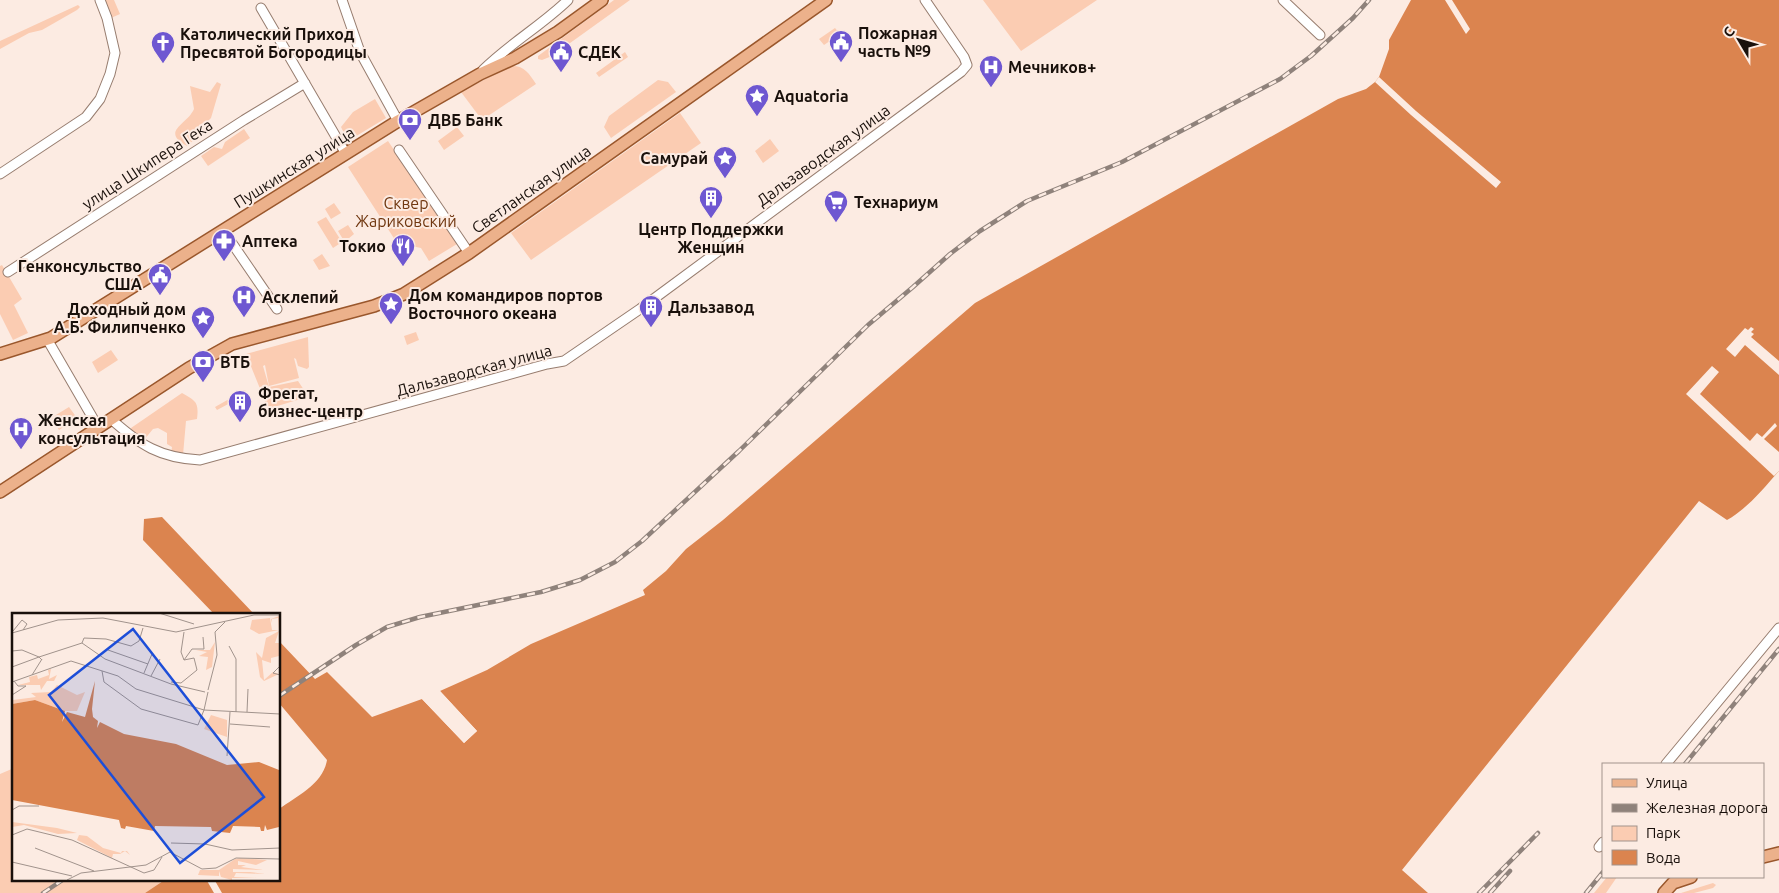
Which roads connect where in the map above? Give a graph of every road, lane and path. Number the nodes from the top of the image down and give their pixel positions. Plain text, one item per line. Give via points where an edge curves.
1 (100, 0) edge
2 (342, 0) edge
3 (568, 0) edge
4 (602, 0) edge
5 (826, 0) edge
6 (925, 0) edge
7 (1283, 0) edge
8 (261, 8) dead end
9 (1320, 35) dead end
10 (480, 74) junction
11 (305, 83) junction
12 (398, 121) junction
13 (398, 150) dead end
14 (346, 154) junction
15 (0, 174) edge
16 (223, 230) junction
17 (469, 253) junction
18 (8, 272) dead end
19 (276, 309) dead end
20 (47, 340) junction
21 (0, 354) edge
22 (111, 419) junction
23 (98, 427) junction
24 (0, 492) edge
25 (1779, 628) edge
26 (1667, 763) edge
27 (1779, 853) edge
28 (1764, 857) edge
29 (1688, 878) edge
30 (1664, 893) edge

1 - 15 street via 116,53 100,99 86,117
2 - 12 street via 360,52
3 - 10 street
4 - 10 main road, Пушкинская улица via 558,32
5 - 17 main road, Светланская улица
6 - 22 street, Дальзаводская улица via 964,58 967,65 961,72 564,362 200,460 179,459 150,448
7 - 9 street
8 - 11 street
10 - 12 main road, Пушкинская улица
11 - 14 street
11 - 18 street, улица Шкипера Гека
12 - 14 main road, Пушкинская улица
13 - 17 street
14 - 16 main road, Пушкинская улица
16 - 19 street
16 - 20 main road, Пушкинская улица
17 - 22 main road, Светланская улица via 404,294 374,306 232,344
20 - 21 main road, Пушкинская улица
20 - 23 street
22 - 23 main road, Светланская улица
23 - 24 main road, Светланская улица
25 - 26 street
27 - 28 main road
29 - 30 main road via 1673,883

